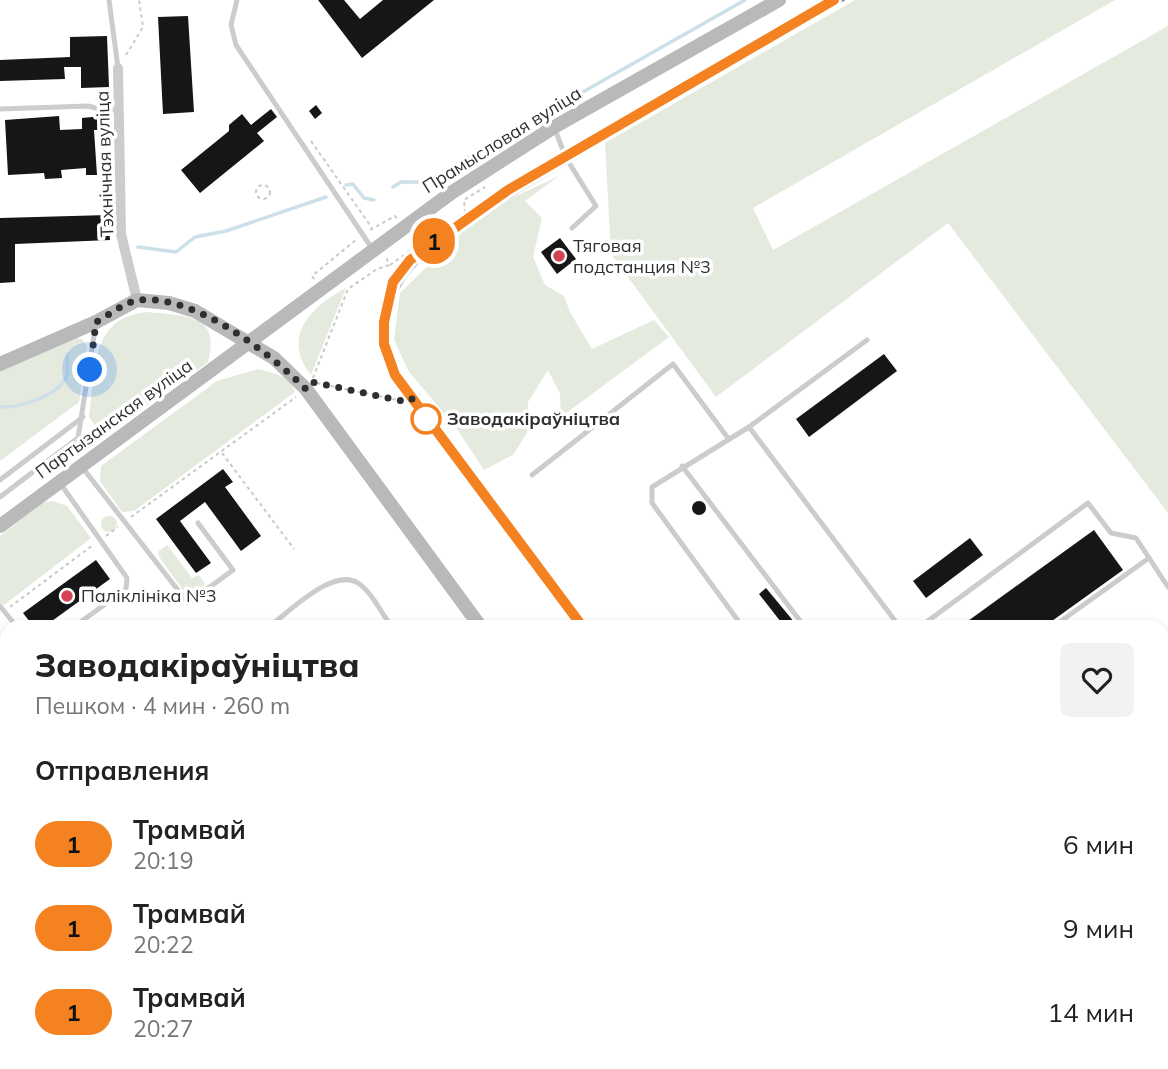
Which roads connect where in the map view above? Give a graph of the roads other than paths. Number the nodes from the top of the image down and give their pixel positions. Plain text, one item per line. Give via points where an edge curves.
1 (109, 0) edge
2 (237, 0) edge
3 (779, 0) edge
4 (118, 68) joint
5 (0, 109) edge
6 (119, 110) junction
7 (554, 127) junction
8 (572, 228) dead end
9 (373, 250) junction
10 (138, 300) junction
11 (96, 322) junction
12 (867, 340) dead end
13 (251, 343) junction
14 (0, 364) edge
15 (83, 417) junction
16 (749, 427) junction
17 (728, 438) junction
18 (682, 466) junction
19 (82, 467) junction
20 (532, 475) dead end
21 (0, 480) edge
22 (60, 483) junction
23 (0, 497) edge
24 (198, 523) dead end
25 (0, 526) edge
26 (1149, 558) junction
27 (1168, 587) edge
28 (83, 620) edge
29 (278, 620) edge
30 (387, 620) edge
31 (476, 620) edge
32 (737, 620) edge
33 (799, 620) edge
34 (894, 620) edge
35 (929, 620) edge
36 (1062, 620) edge

1 - 4 lane
2 - 9 lane via 231,25 236,45
3 - 7 main road, Прамысловая вуліца
4 - 6 street, Тэхнічная вуліца
5 - 6 lane via 88,106
6 - 10 street, Тэхнічная вуліца via 121,234
7 - 8 lane via 566,158 596,205
7 - 9 main road, Прамысловая вуліца
9 - 13 main road, Прамысловая вуліца
10 - 11 main road
10 - 13 main road via 195,311
11 - 14 main road
11 - 15 lane
12 - 16 lane
13 - 19 main road, Партызанская вуліца
13 - 31 main road via 306,389
15 - 21 lane
15 - 23 lane via 78,438
16 - 17 lane
16 - 34 lane
17 - 18 lane
17 - 20 lane via 673,364
18 - 32 lane via 652,487 652,503
18 - 33 lane
19 - 22 main road, Партызанская вуліца
19 - 24 lane via 188,603 233,570
22 - 25 main road, Партызанская вуліца
22 - 28 lane via 127,578 125,589
26 - 27 lane
26 - 35 lane via 1136,538 1111,533 1088,503
26 - 36 lane
29 - 30 lane via 328,582 343,579 359,583

